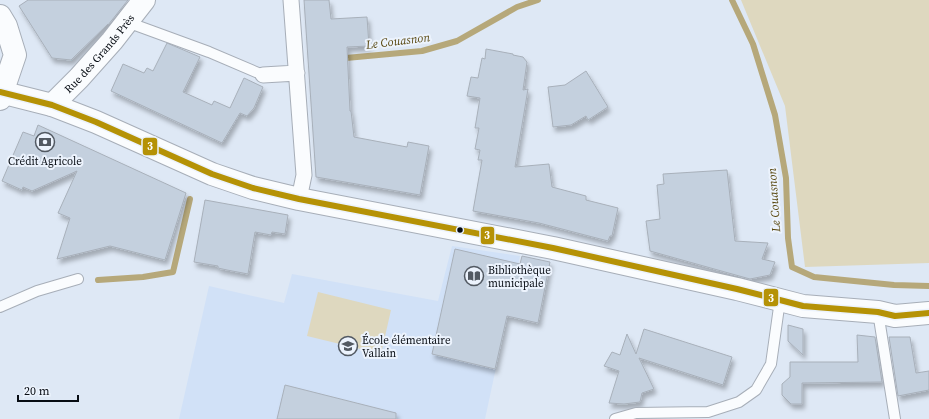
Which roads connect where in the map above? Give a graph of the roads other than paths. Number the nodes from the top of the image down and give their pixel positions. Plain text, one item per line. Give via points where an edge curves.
1 (144, 0) edge
2 (291, 0) edge
3 (0, 16) edge
4 (127, 22) junction
5 (297, 73) junction
6 (263, 75) joint
7 (1, 94) edge
8 (52, 105) junction
9 (299, 198) junction
10 (78, 279) dead end
11 (780, 300) junction
12 (0, 307) edge
13 (878, 312) junction
14 (929, 313) edge
15 (615, 419) edge
16 (895, 419) edge

1 - 4 main road, Rue des Grands Près
2 - 5 street
3 - 7 main road via 6,26 15,55
4 - 6 lane
4 - 8 main road, Rue des Grands Près
5 - 6 street
5 - 9 street via 304,175
7 - 8 main road
8 - 9 main road via 212,174 253,188
9 - 11 main road via 553,248
10 - 12 lane via 38,291
11 - 13 main road via 803,306
11 - 15 lane via 771,364 756,390 739,402 708,412 636,413
13 - 14 main road via 895,316
13 - 16 lane

